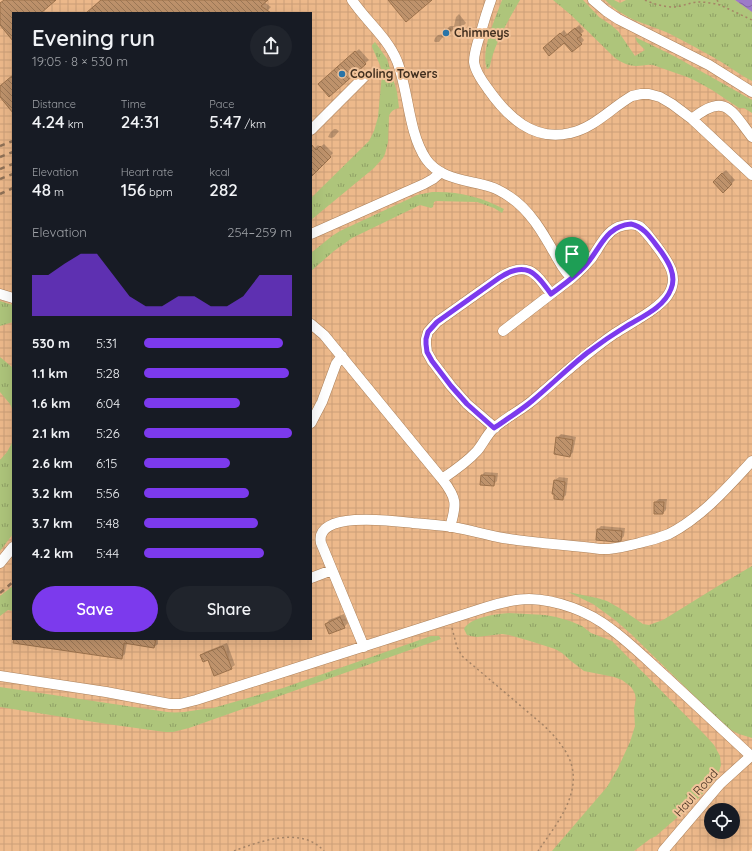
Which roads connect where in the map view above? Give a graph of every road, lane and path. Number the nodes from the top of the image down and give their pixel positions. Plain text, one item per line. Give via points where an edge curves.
1 (352, 0) edge
2 (491, 0) edge
3 (593, 0) edge
4 (645, 0) edge
5 (718, 0) edge
6 (720, 5) junction
7 (752, 20) edge
8 (365, 76) dead end
9 (752, 92) edge
10 (692, 119) junction
11 (312, 129) edge
12 (752, 137) edge
13 (441, 172) junction
14 (752, 175) edge
15 (312, 234) edge
16 (572, 278) junction
17 (0, 294) edge
18 (551, 294) junction
19 (12, 298) edge
20 (312, 325) edge
21 (503, 331) dead end
22 (342, 356) junction
23 (312, 421) edge
24 (494, 428) junction
25 (752, 461) edge
26 (442, 479) junction
27 (450, 527) junction
28 (12, 548) edge
29 (0, 563) edge
30 (332, 570) junction
31 (312, 578) edge
32 (449, 619) junction
33 (364, 647) junction
34 (0, 676) edge
35 (752, 755) edge
36 (234, 851) edge
37 (324, 851) edge
38 (538, 851) edge
39 (663, 851) edge

1 - 13 lane via 393,52 403,79 419,145 430,164
2 - 10 lane via 475,51 476,69 501,106 528,128 547,135 574,132 590,125 628,98 641,94 664,100
3 - 9 lane via 618,19 710,65
4 - 6 path via 670,7 700,2
5 - 6 path
6 - 7 path
8 - 11 lane
10 - 12 lane via 707,109 723,106 732,112
10 - 14 lane
13 - 15 lane via 424,184
13 - 16 lane via 497,189 512,198 533,219 565,272
16 - 18 lane
16 - 24 lane via 612,231 631,224 638,226 650,237 668,262 673,285 659,305 586,354 528,405
17 - 19 lane
18 - 21 lane
18 - 24 lane via 534,274 523,269 514,270 442,318 428,332 426,348 432,361 467,404
20 - 22 lane
22 - 23 lane via 336,364
22 - 26 lane
24 - 26 lane via 475,453
25 - 27 lane via 716,499 682,526 660,537 627,546 600,549 504,538
26 - 27 lane via 455,502
27 - 30 lane via 374,520 348,520 336,523 326,528 320,536
28 - 29 lane
30 - 31 lane
30 - 33 lane
32 - 33 lane
32 - 35 lane via 497,604 528,599 574,608 610,628
32 - 38 path via 462,656 542,724 562,746 570,760 574,780 571,796 565,810
33 - 34 lane via 180,704
35 - 39 lane, Haul Road via 720,784
36 - 37 path via 251,844 298,837 310,840

